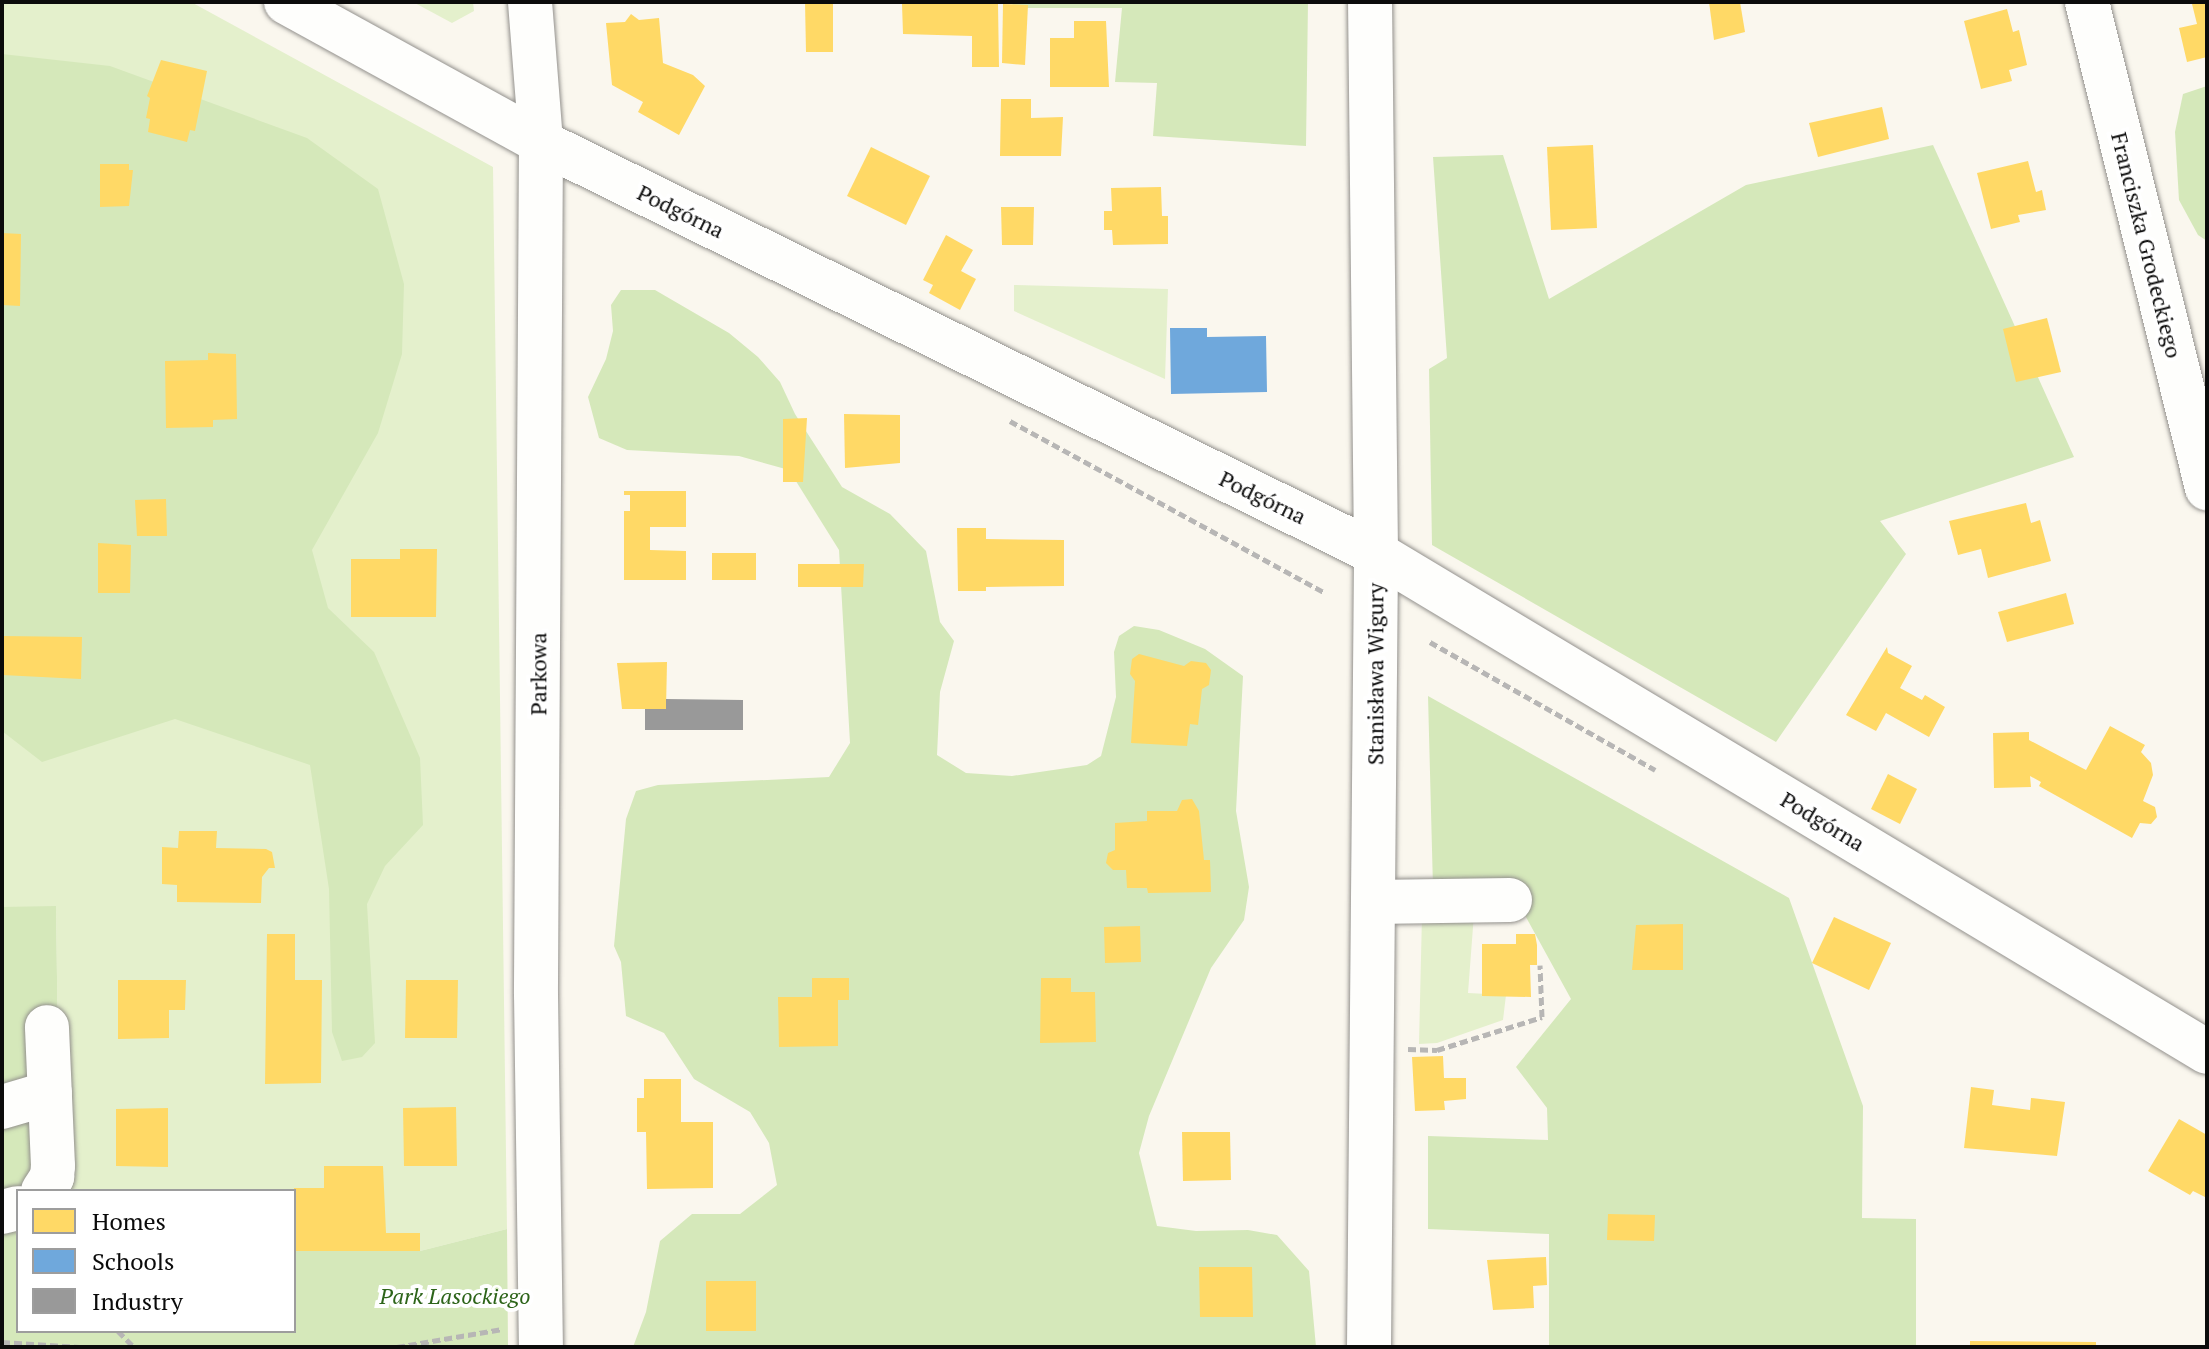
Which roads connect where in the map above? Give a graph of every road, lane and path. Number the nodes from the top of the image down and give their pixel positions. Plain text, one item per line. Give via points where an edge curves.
1 (286, 2) edge
2 (530, 2) edge
3 (1370, 2) edge
4 (2087, 2) edge
5 (541, 142) junction
6 (2207, 488) edge
7 (1376, 553) junction
8 (1510, 900) dead end
9 (1373, 902) junction
10 (1540, 965) dead end
11 (47, 1027) dead end
12 (1371, 1049) junction
13 (2207, 1052) edge
14 (50, 1093) junction
15 (2, 1107) edge
16 (44, 1189) edge
17 (542, 1299) junction
18 (2, 1342) edge
19 (80, 1347) edge
20 (251, 1347) edge
21 (269, 1347) edge
22 (397, 1347) edge
23 (541, 1347) edge
24 (1369, 1347) edge

1 - 5 street, Podgórna
2 - 5 street, Parkowa
3 - 7 street, Stanisława Wigury
4 - 6 street, Franciszka Grodeckiego
5 - 7 street, Podgórna
5 - 17 street, Parkowa via 536,994
7 - 9 street, Stanisława Wigury
7 - 13 street, Podgórna
8 - 9 street
9 - 12 street, Stanisława Wigury
10 - 12 path via 1542,1017 1437,1050
11 - 14 street
12 - 24 street, Stanisława Wigury
14 - 15 street
14 - 16 street via 53,1166
17 - 22 path via 499,1331
17 - 23 street, Parkowa
18 - 19 path
20 - 21 path

